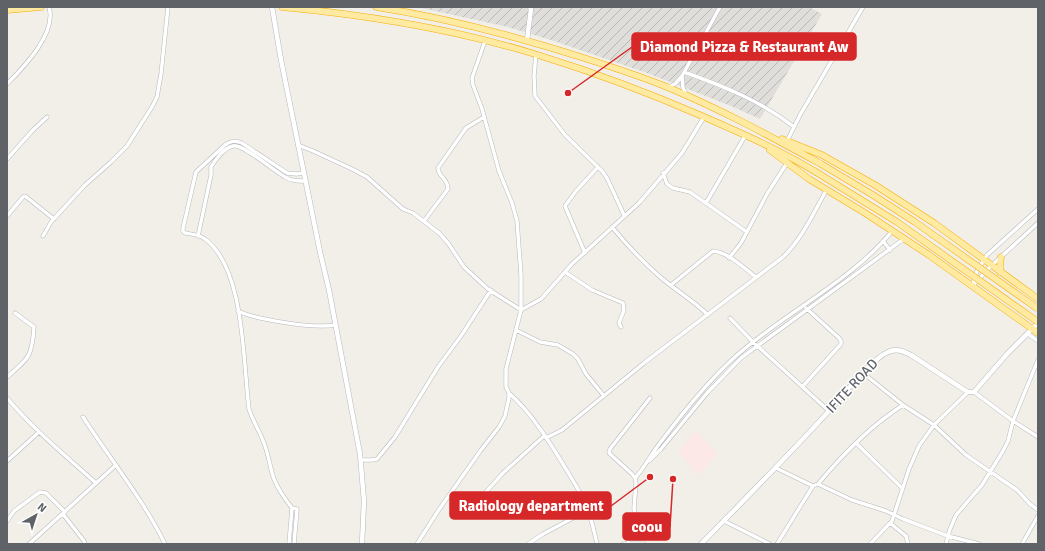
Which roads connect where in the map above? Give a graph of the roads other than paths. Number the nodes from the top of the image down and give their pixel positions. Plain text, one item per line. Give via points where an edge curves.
1 (41, 7) edge
2 (50, 7) edge
3 (168, 7) edge
4 (272, 7) edge
5 (282, 7) edge
6 (376, 7) edge
7 (530, 7) edge
8 (720, 7) edge
9 (863, 7) edge
10 (7, 10) edge
11 (527, 40) junction
12 (485, 41) junction
13 (536, 54) junction
14 (684, 72) junction
15 (682, 76) junction
16 (7, 84) edge
17 (667, 87) junction
18 (687, 96) junction
19 (47, 117) dead end
20 (484, 117) junction
21 (704, 117) junction
22 (794, 127) junction
23 (766, 134) junction
24 (745, 136) junction
25 (787, 141) junction
26 (761, 143) junction
27 (298, 145) junction
28 (7, 159) edge
29 (787, 162) junction
30 (598, 167) junction
31 (304, 173) junction
32 (664, 173) junction
33 (306, 181) junction
34 (827, 189) junction
35 (706, 203) junction
36 (1038, 209) edge
37 (624, 215) junction
38 (7, 216) edge
39 (54, 219) junction
40 (424, 222) junction
41 (1038, 223) edge
42 (612, 227) junction
43 (893, 230) junction
44 (747, 232) junction
45 (42, 236) dead end
46 (198, 236) junction
47 (904, 238) junction
48 (883, 241) junction
49 (890, 250) junction
50 (872, 252) junction
51 (585, 253) junction
52 (1001, 257) junction
53 (729, 258) junction
54 (877, 259) junction
55 (983, 260) junction
56 (991, 266) junction
57 (565, 272) junction
58 (1000, 272) junction
59 (756, 278) junction
60 (671, 285) junction
61 (972, 286) junction
62 (491, 290) junction
63 (1038, 299) edge
64 (804, 305) junction
65 (808, 309) junction
66 (521, 310) junction
67 (1038, 310) edge
68 (238, 311) junction
69 (15, 313) dead end
70 (247, 315) junction
71 (708, 315) junction
72 (730, 318) dead end
73 (240, 320) junction
74 (1038, 322) edge
75 (336, 325) junction
76 (621, 327) dead end
77 (516, 330) junction
78 (1036, 331) edge
79 (1028, 334) junction
80 (753, 342) junction
81 (1038, 342) edge
82 (757, 345) junction
83 (1038, 360) edge
84 (863, 373) junction
85 (7, 377) edge
86 (803, 386) junction
87 (971, 392) junction
88 (509, 393) junction
89 (604, 396) junction
90 (7, 398) edge
91 (650, 398) dead end
92 (903, 405) junction
93 (829, 411) junction
94 (83, 417) dead end
95 (1013, 421) junction
96 (934, 425) junction
97 (39, 432) junction
98 (545, 437) junction
99 (1038, 437) edge
100 (856, 443) junction
101 (361, 460) junction
102 (7, 461) edge
103 (647, 463) junction
104 (116, 465) junction
105 (776, 468) junction
106 (990, 470) junction
107 (635, 478) junction
108 (96, 483) junction
109 (818, 484) junction
110 (813, 486) junction
111 (902, 488) junction
112 (476, 503) dead end
113 (292, 508) junction
114 (588, 510) junction
115 (1038, 510) edge
116 (64, 513) junction
117 (895, 515) junction
118 (1038, 516) edge
119 (7, 521) edge
120 (724, 521) junction
121 (890, 523) junction
122 (948, 536) junction
123 (29, 544) edge
124 (85, 544) edge
125 (165, 544) edge
126 (289, 544) edge
127 (294, 544) edge
128 (362, 544) edge
129 (417, 544) edge
130 (528, 544) edge
131 (597, 544) edge
132 (623, 544) edge
133 (628, 544) edge
134 (644, 544) edge
135 (701, 544) edge
136 (770, 544) edge
137 (777, 544) edge
138 (870, 544) edge
139 (908, 544) edge
140 (946, 544) edge
141 (979, 544) edge
142 (1022, 544) edge

1 - 10 highway
2 - 16 street via 50,23 45,36 36,52
3 - 39 street via 161,74 157,97 152,107 127,146 85,185
4 - 27 street
5 - 12 highway via 384,20
6 - 11 highway via 437,18
7 - 11 street
8 - 14 street
9 - 22 street
11 - 17 highway
12 - 13 highway
12 - 20 street via 472,78
13 - 21 highway via 618,82
13 - 30 street via 535,96 564,135
14 - 15 street
14 - 22 street via 746,97
15 - 17 street via 675,84
15 - 18 street via 682,88
17 - 18 highway
18 - 23 highway
19 - 28 street
20 - 40 street via 466,128 438,168 448,189
20 - 66 street via 516,221 522,275
21 - 24 highway
21 - 32 street via 682,153
22 - 25 street
23 - 25 highway
23 - 67 highway, bridge via 821,164 915,222
24 - 26 highway
24 - 35 street
25 - 55 highway via 822,155 869,182 934,223
26 - 29 highway
26 - 74 highway, bridge via 796,160 897,222
27 - 31 street
27 - 40 street via 362,174 403,209
29 - 34 highway
29 - 44 street
30 - 37 street via 607,178
30 - 51 street via 565,206
31 - 33 street
31 - 46 street via 287,173 242,143 229,142 196,172 183,231
32 - 35 street via 667,184 690,192
32 - 37 street via 639,203
33 - 46 street via 284,177 237,146 227,149 211,167
33 - 75 street
34 - 43 highway
34 - 59 street via 789,252
35 - 44 street
36 - 55 street
37 - 42 street
38 - 39 street via 25,196
39 - 45 street
40 - 62 street via 448,243 464,267
41 - 52 street
42 - 51 street
42 - 60 street via 628,247
43 - 47 highway
43 - 48 street
44 - 53 street
46 - 68 street via 211,244 225,262
47 - 49 street
47 - 61 highway
48 - 49 street
48 - 50 street
49 - 54 street
50 - 54 street
50 - 64 street
51 - 57 street
52 - 56 street
52 - 58 highway
53 - 59 street
53 - 60 street via 718,251 713,251
54 - 65 street
55 - 56 highway
55 - 61 street
56 - 58 highway
56 - 61 street
57 - 66 street via 541,298
57 - 76 street via 592,290 623,303 624,310 619,323
58 - 63 highway
59 - 71 street
60 - 71 street
61 - 78 highway
62 - 66 street
62 - 101 street via 438,367 395,437 377,458
64 - 65 street
64 - 80 street
65 - 82 street
65 - 86 street via 839,338 841,344
66 - 77 street
68 - 70 street
68 - 73 street
69 - 85 street via 34,327 32,347 27,359
70 - 73 street
70 - 75 street via 318,326
71 - 89 street
72 - 80 street
73 - 113 street via 249,409 265,444 274,479
74 - 78 street
75 - 101 street
77 - 88 street via 506,369 506,387
77 - 89 street via 540,342 566,349 578,359 586,374
78 - 79 street
79 - 81 street
79 - 87 street
80 - 82 street
80 - 103 street via 727,364 689,404
82 - 86 street
82 - 103 street via 707,393
83 - 95 street
84 - 87 street, IFITE ROAD via 888,352 903,351
84 - 92 street
84 - 93 street, IFITE ROAD
86 - 93 street
87 - 95 street
87 - 96 street
88 - 98 street
88 - 129 street via 505,416 499,427
89 - 98 street via 562,430
90 - 97 street
91 - 107 street via 609,453
92 - 96 street
92 - 100 street
93 - 105 street, IFITE ROAD
94 - 104 street
95 - 99 street
95 - 106 street via 1008,441
96 - 106 street via 966,455
96 - 111 street via 916,451
97 - 102 street
97 - 108 street
98 - 112 street via 503,472
98 - 114 street
100 - 109 street
100 - 111 street
101 - 128 street via 364,501
103 - 107 street
104 - 108 street
104 - 125 street
105 - 110 street
105 - 120 street, IFITE ROAD
106 - 115 street
106 - 122 street via 974,496 956,515
107 - 133 street via 636,524
108 - 116 street
109 - 110 street
109 - 117 street via 852,500
110 - 137 street
111 - 117 street
113 - 126 street
113 - 127 street via 297,508
114 - 130 street
114 - 131 street
116 - 119 street via 46,493 40,492 14,512
116 - 123 street
116 - 124 street
117 - 121 street
117 - 122 street
118 - 142 street
120 - 135 street, IFITE ROAD
120 - 136 street
121 - 138 street
121 - 139 street via 906,536
122 - 140 street
122 - 141 street
132 - 133 street
133 - 134 street

